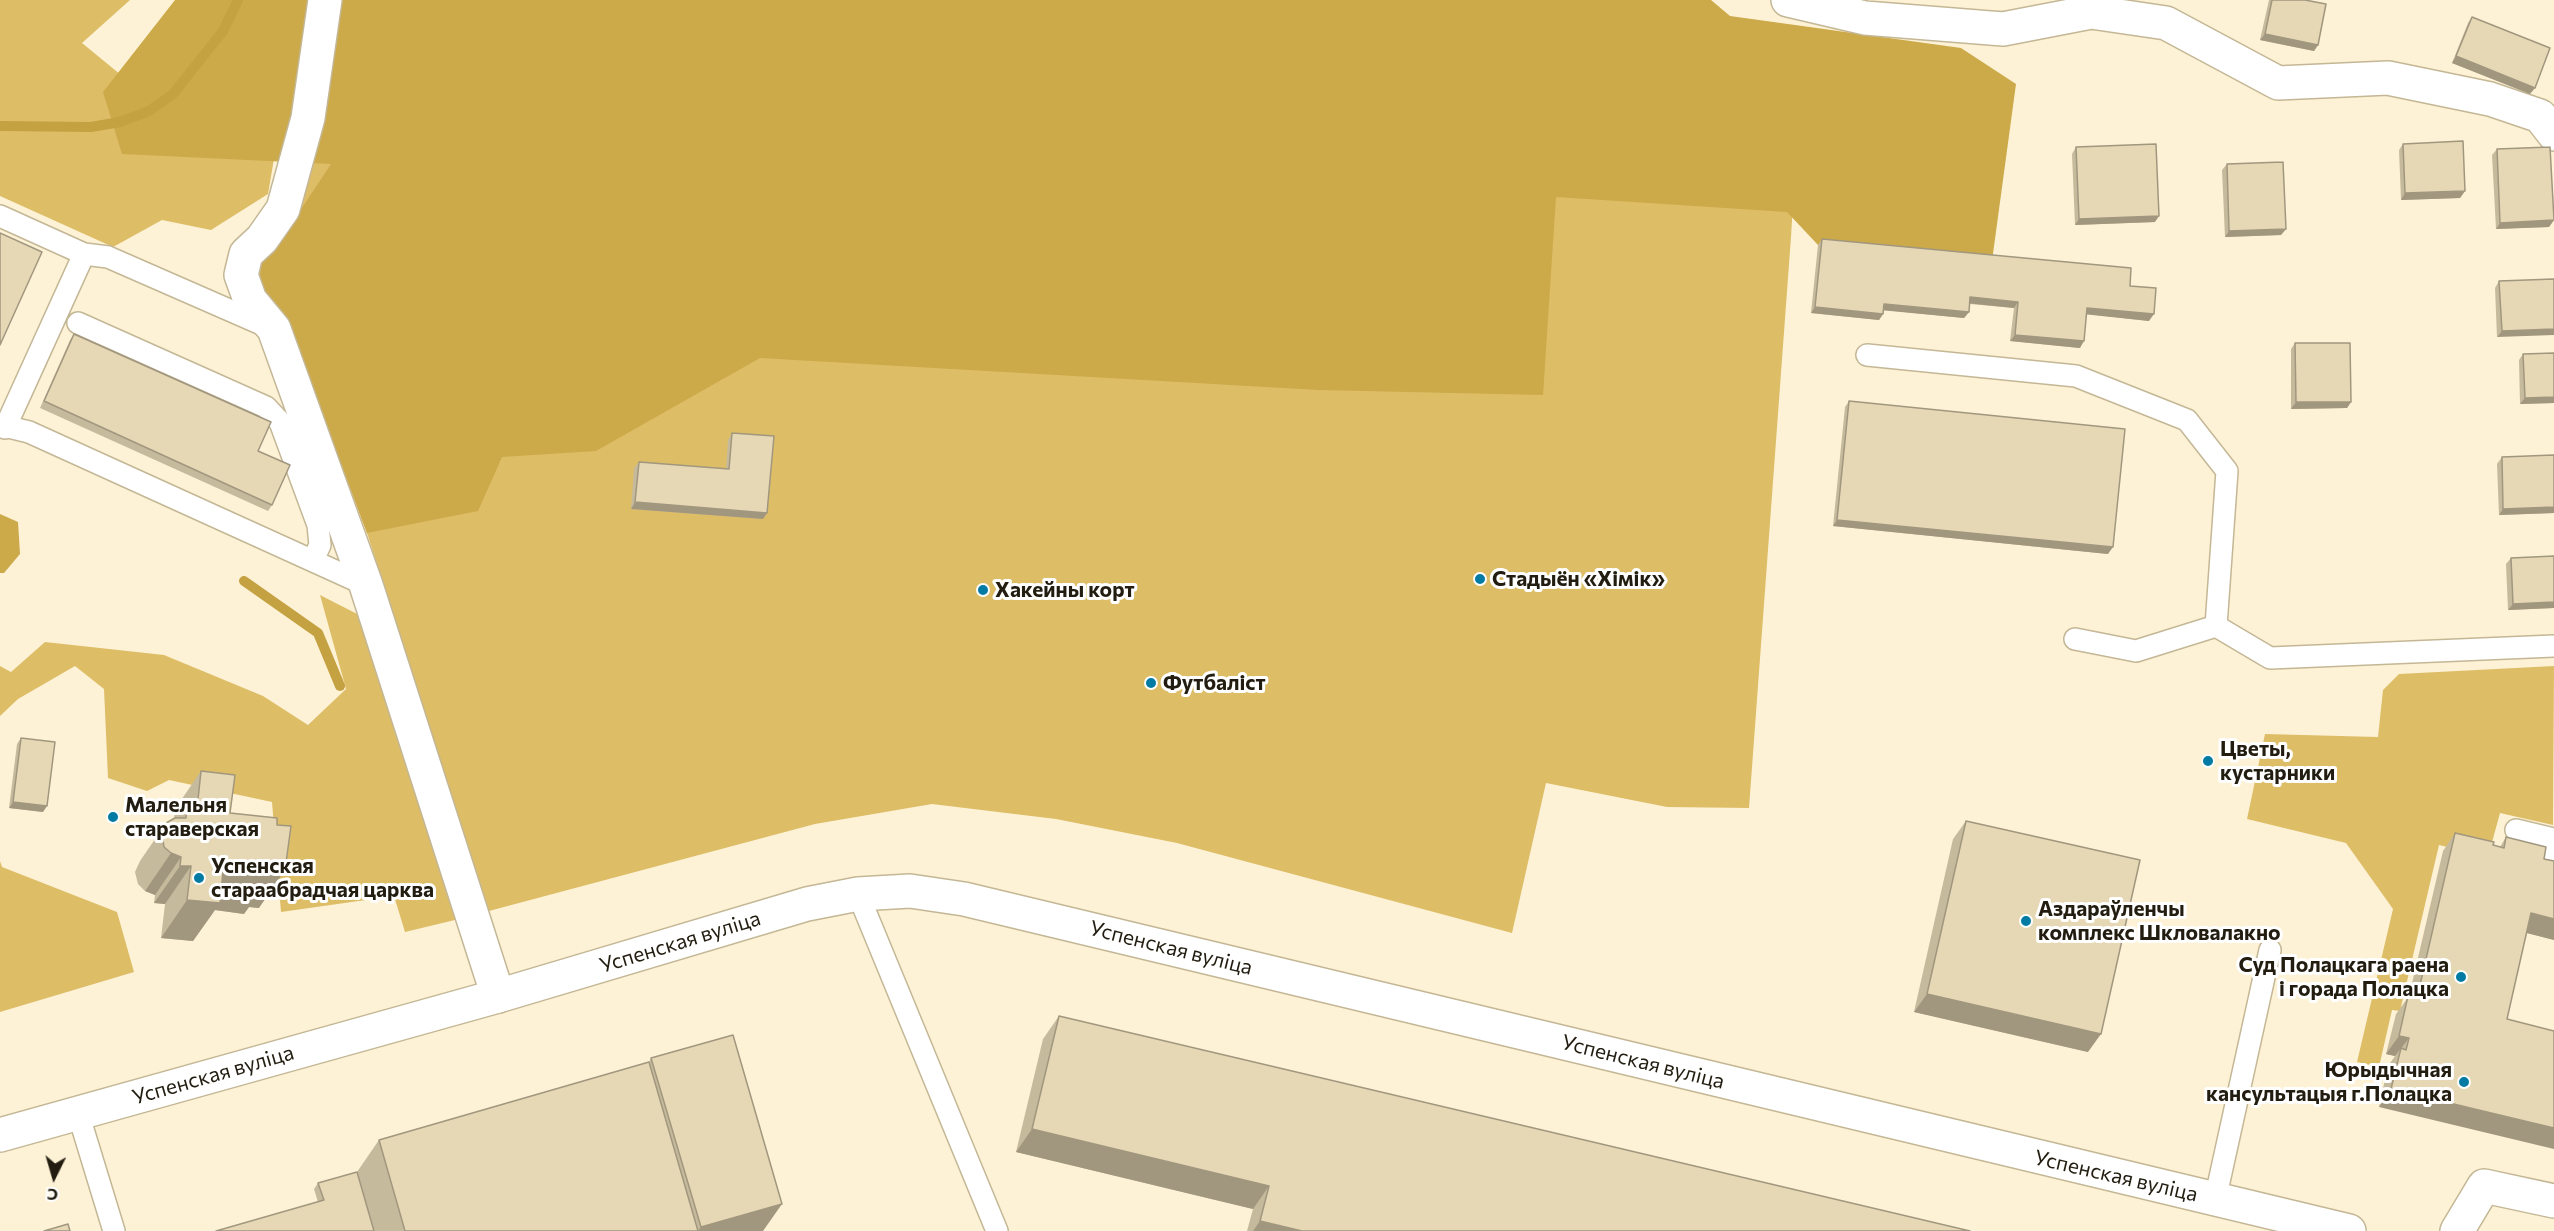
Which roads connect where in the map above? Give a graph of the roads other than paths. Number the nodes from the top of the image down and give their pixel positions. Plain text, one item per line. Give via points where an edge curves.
1 (325, 0) edge
2 (1788, 0) edge
3 (2554, 134) edge
4 (0, 216) edge
5 (84, 254) junction
6 (78, 323) dead end
7 (274, 329) junction
8 (1867, 355) dead end
9 (3, 427) edge
10 (313, 561) junction
11 (366, 585) junction
12 (2216, 626) junction
13 (2075, 639) dead end
14 (2554, 646) edge
15 (2516, 830) dead end
16 (2554, 839) edge
17 (2554, 855) edge
18 (2548, 881) edge
19 (858, 894) junction
20 (2270, 950) dead end
21 (498, 996) junction
22 (78, 1113) junction
23 (0, 1135) edge
24 (2216, 1200) junction
25 (2554, 1202) edge
26 (114, 1231) edge
27 (997, 1231) edge
28 (2349, 1231) edge
29 (2457, 1231) edge

1 - 7 main road via 308,118 283,208 246,254 241,275 250,300
2 - 3 main road via 1865,18 2003,28 2091,12 2166,23 2278,83 2388,78 2490,99 2540,116
4 - 5 lane
5 - 7 lane via 108,257
5 - 9 lane
6 - 10 lane via 266,407 280,422 318,525 320,545
7 - 11 main road
8 - 12 lane via 2076,375 2187,420 2227,471
9 - 10 lane via 28,432
10 - 11 lane
11 - 21 main road
12 - 13 lane via 2136,651
12 - 14 lane via 2270,658
15 - 16 lane
17 - 18 lane
19 - 21 main road, Успенская вуліца via 807,904
19 - 24 main road, Успенская вуліца via 910,891 964,898
19 - 27 lane
20 - 24 lane
21 - 22 main road, Успенская вуліца
22 - 23 main road, Успенская вуліца
22 - 26 lane
24 - 28 main road, Успенская вуліца
25 - 29 main road via 2484,1186

